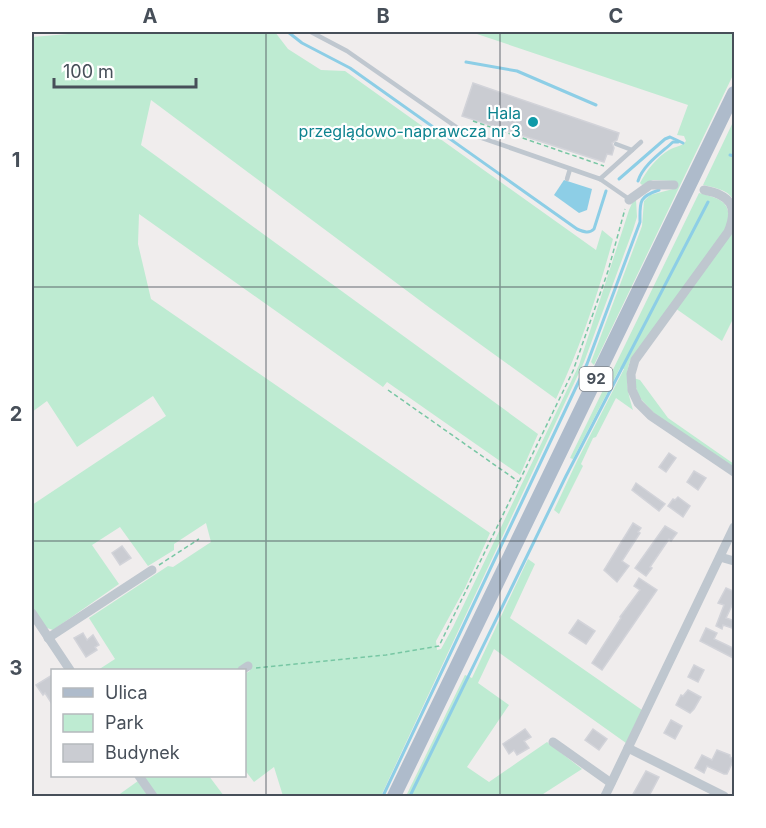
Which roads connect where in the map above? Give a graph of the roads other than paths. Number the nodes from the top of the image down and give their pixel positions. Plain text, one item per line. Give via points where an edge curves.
1 (311, 32) edge
2 (735, 93) edge
3 (641, 142) dead end
4 (616, 144) dead end
5 (632, 150) junction
6 (570, 168) junction
7 (567, 179) dead end
8 (600, 179) junction
9 (674, 185) dead end
10 (704, 190) dead end
11 (629, 200) joint
12 (735, 472) edge
13 (735, 527) edge
14 (720, 557) junction
15 (735, 561) edge
16 (152, 570) road end
17 (32, 613) edge
18 (48, 638) junction
19 (69, 669) edge
20 (553, 742) dead end
21 (628, 748) junction
22 (140, 777) edge
23 (611, 783) junction
24 (153, 796) edge
25 (394, 796) edge
26 (605, 796) edge
27 (724, 796) edge

1 - 6 lane via 347,51 462,131
2 - 25 main road, 92
3 - 5 lane
4 - 5 lane
5 - 8 lane
6 - 7 lane
6 - 8 lane
8 - 11 lane
9 - 11 street via 650,185
10 - 12 street via 721,194 730,202 731,226 635,360 632,390 651,416
13 - 14 street
14 - 15 street
14 - 21 street
16 - 18 street
17 - 18 street
18 - 19 street
20 - 23 street
21 - 23 street
21 - 27 street
22 - 24 street
23 - 26 street

